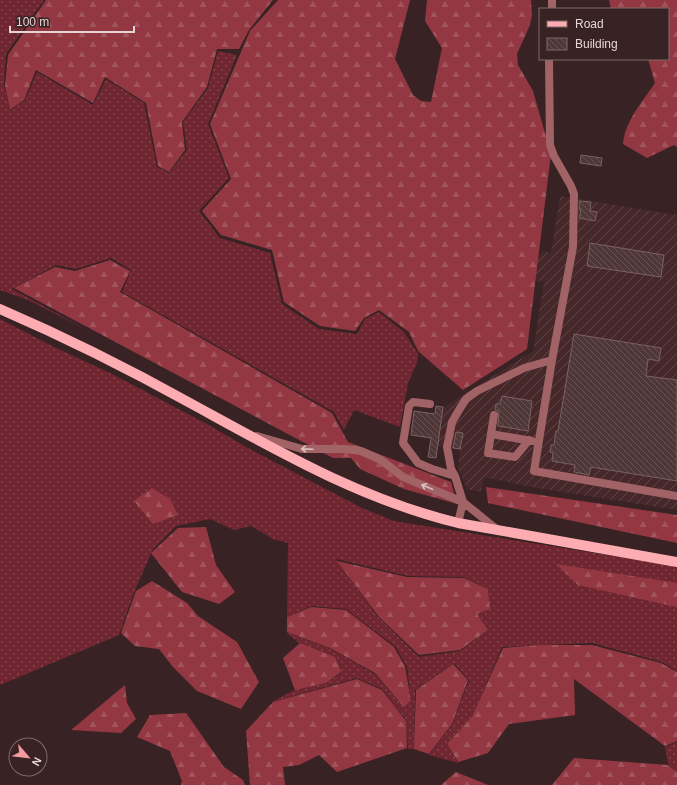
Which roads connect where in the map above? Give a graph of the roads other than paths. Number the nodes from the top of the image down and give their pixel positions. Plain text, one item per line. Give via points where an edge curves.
1 (549, 60) edge
2 (0, 309) edge
3 (552, 360) junction
4 (430, 404) dead end
5 (494, 415) dead end
6 (243, 432) junction
7 (491, 434) junction
8 (529, 440) junction
9 (539, 442) junction
10 (455, 476) junction
11 (677, 496) edge
12 (463, 502) junction
13 (458, 523) junction
14 (500, 531) junction
15 (677, 562) edge

1 - 3 lane via 550,144 574,194 573,247
2 - 6 main road via 124,368
3 - 9 lane
3 - 10 lane via 524,368 466,399 452,422 447,447 450,469
4 - 10 lane via 413,402 409,406 403,443 418,463
5 - 7 lane
12 -> 6 lane via 403,477 381,460 361,451 346,448 302,449
6 - 13 main road via 356,489 399,506
7 - 8 lane
7 - 8 lane via 488,453 515,457
8 - 9 lane
9 - 11 lane via 534,471
10 - 12 lane
12 - 13 lane
12 - 14 lane
13 - 14 main road
14 - 15 main road

